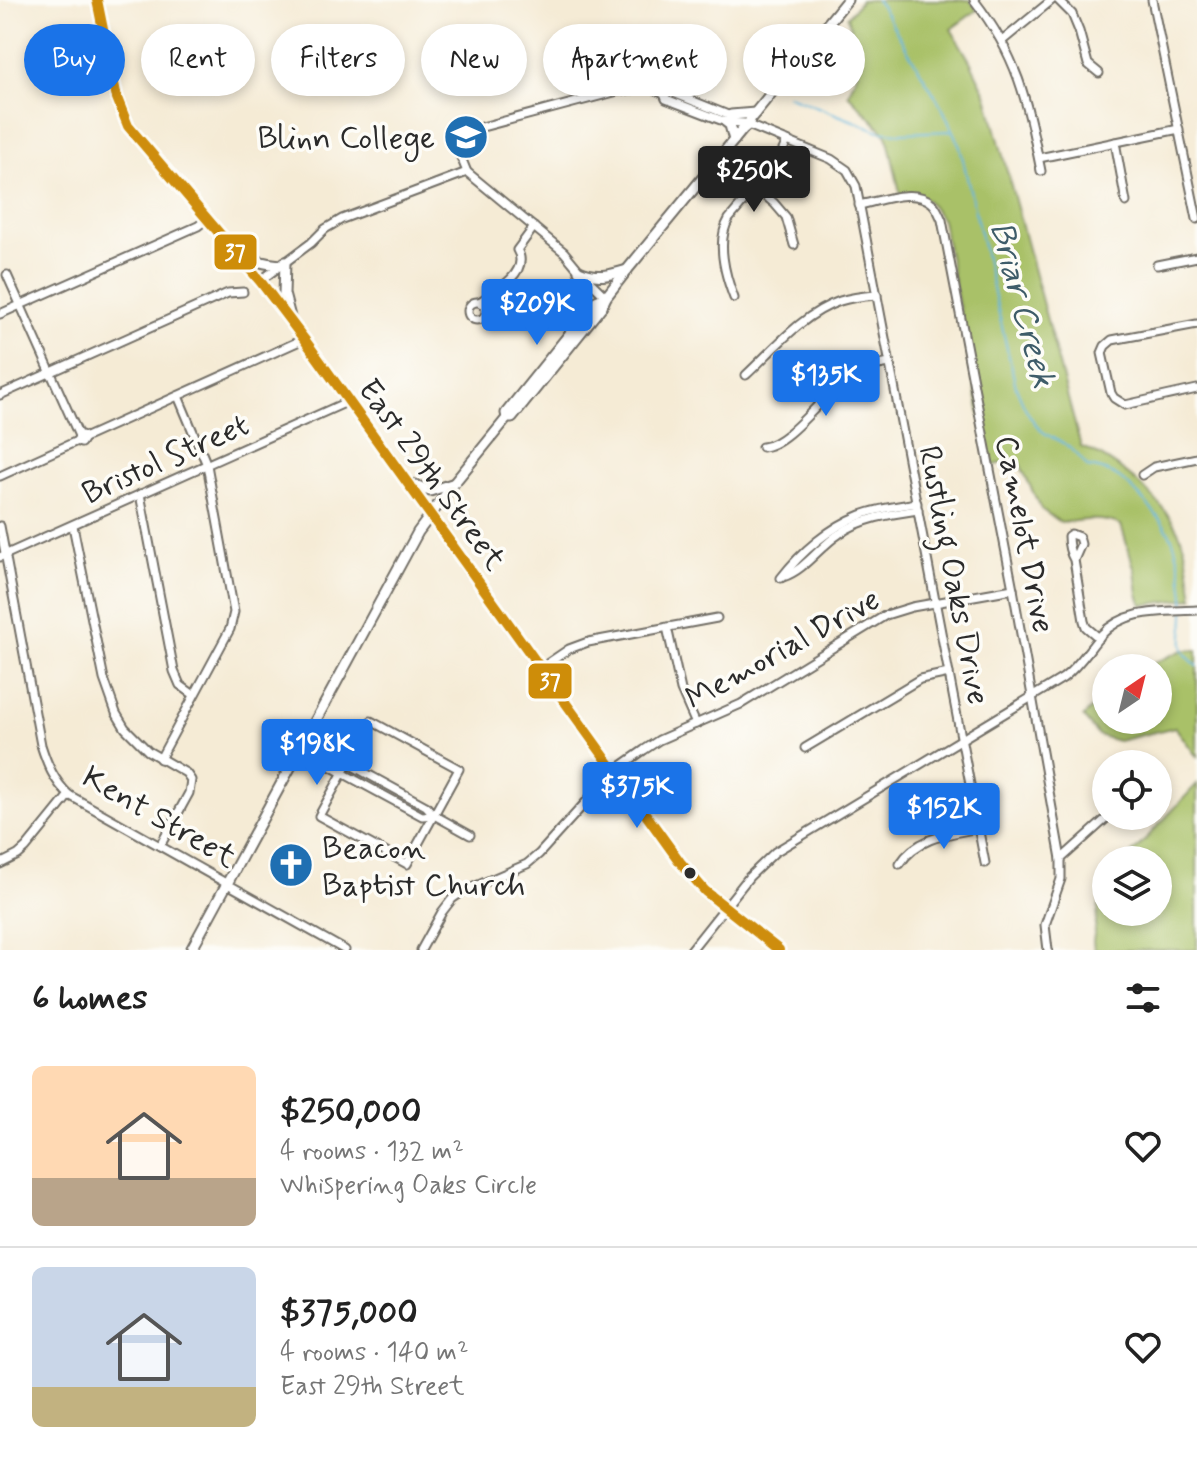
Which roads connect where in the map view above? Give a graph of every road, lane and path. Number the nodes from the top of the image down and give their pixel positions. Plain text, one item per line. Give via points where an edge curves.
1 (97, 0) edge
2 (847, 0) edge
3 (974, 0) edge
4 (1055, 0) edge
5 (1152, 0) edge
6 (1002, 41) junction
7 (1099, 73) dead end
8 (729, 119) junction
9 (748, 122) junction
10 (1179, 129) junction
11 (734, 140) junction
12 (787, 141) junction
13 (1115, 142) junction
14 (1039, 158) junction
15 (1041, 171) dead end
16 (467, 172) junction
17 (756, 188) junction
18 (1126, 202) dead end
19 (859, 205) junction
20 (1196, 205) edge
21 (207, 219) junction
22 (1197, 219) edge
23 (534, 227) junction
24 (794, 245) dead end
25 (233, 250) junction
26 (1197, 257) edge
27 (283, 264) junction
28 (1157, 265) dead end
29 (627, 270) junction
30 (579, 271) junction
31 (7, 275) dead end
32 (260, 281) junction
33 (243, 292) dead end
34 (877, 295) junction
35 (606, 297) junction
36 (734, 298) dead end
37 (479, 302) dead end
38 (22, 305) junction
39 (0, 314) edge
40 (293, 324) junction
41 (1197, 324) edge
42 (304, 339) junction
43 (890, 363) junction
44 (51, 372) junction
45 (746, 375) dead end
46 (1197, 389) edge
47 (0, 395) edge
48 (178, 396) junction
49 (349, 401) junction
50 (80, 438) junction
51 (762, 447) dead end
52 (1197, 458) edge
53 (207, 465) junction
54 (1142, 475) dead end
55 (0, 476) edge
56 (409, 482) junction
57 (455, 482) junction
58 (140, 494) junction
59 (918, 506) junction
60 (431, 514) junction
61 (0, 526) edge
62 (73, 526) junction
63 (830, 536) junction
64 (3, 556) edge
65 (1074, 560) dead end
66 (1013, 589) junction
67 (936, 602) junction
68 (1196, 610) edge
69 (717, 618) dead end
70 (667, 627) junction
71 (1099, 638) junction
72 (541, 668) junction
73 (949, 673) junction
74 (194, 695) junction
75 (1032, 697) junction
76 (696, 724) junction
77 (962, 740) junction
78 (303, 745) junction
79 (805, 748) dead end
80 (160, 759) junction
81 (348, 764) junction
82 (614, 771) junction
83 (343, 773) junction
84 (594, 794) junction
85 (69, 795) junction
86 (631, 795) junction
87 (434, 815) junction
88 (979, 828) junction
89 (1093, 830) edge
90 (470, 835) dead end
91 (160, 846) junction
92 (1061, 859) junction
93 (985, 863) dead end
94 (0, 864) edge
95 (900, 864) dead end
96 (228, 883) junction
97 (724, 907) junction
98 (191, 950) edge
99 (345, 950) edge
100 (421, 950) edge
101 (691, 950) edge
102 (779, 950) edge
103 (1048, 950) edge

1 - 21 main road, East 29th Street via 128,126
2 - 9 main road
3 - 6 street
4 - 6 street
4 - 7 street via 1072,14 1088,64
5 - 10 street
6 - 14 street via 1026,98
8 - 9 main road
8 - 9 street, Rustling Oaks Drive
8 - 11 main road
8 - 16 street, Rustling Oaks Drive via 671,92 618,91 452,135
9 - 11 main road
9 - 12 street, Rustling Oaks Drive
10 - 13 street
10 - 20 street
11 - 29 main road
12 - 17 street
12 - 19 street, Rustling Oaks Drive via 847,170
13 - 14 street
13 - 18 street
14 - 15 street
16 - 23 street
16 - 27 street via 342,219
17 - 24 street via 786,217
17 - 36 street via 729,219 722,236
19 - 34 street, Rustling Oaks Drive
19 - 66 street, Camelot Drive via 913,195 934,204 942,220
20 - 22 street
21 - 25 main road, East 29th Street
21 - 38 street
23 - 30 street
23 - 37 street via 517,250 521,263 513,275 502,289
25 - 27 main road via 253,261
25 - 32 main road, East 29th Street
26 - 28 street
27 - 32 street
27 - 40 main road
29 - 30 main road via 597,277
29 - 35 main road
30 - 35 street
31 - 38 street
32 - 40 main road, East 29th Street
33 - 44 street via 228,293
34 - 43 street, Rustling Oaks Drive
34 - 45 street via 819,311
35 - 57 main road via 596,301
38 - 39 street
38 - 44 street
40 - 42 main road, East 29th Street
41 - 46 street via 1112,340 1102,353 1111,393 1125,405
42 - 48 street
42 - 49 main road, East 29th Street
43 - 51 street via 851,375 782,440
43 - 59 street, Rustling Oaks Drive
44 - 47 street
44 - 50 street
48 - 50 street
48 - 53 street
49 - 53 street, Bristol Street
49 - 56 main road, East 29th Street
50 - 55 street
52 - 54 street via 1154,467
53 - 58 street, Bristol Street
53 - 74 street via 234,612
56 - 57 main road via 430,491
56 - 60 main road, East 29th Street
57 - 60 main road
58 - 62 street, Bristol Street
58 - 74 street via 174,671 180,685
59 - 63 street
59 - 67 street, Rustling Oaks Drive
60 - 72 main road, East 29th Street
60 - 78 main road
61 - 64 street, Kent Street
62 - 64 street, Bristol Street
62 - 80 street via 110,700 125,728
63 - 63 street via 790,566 781,578 795,572
64 - 85 street, Kent Street via 41,745 54,778
65 - 71 street via 1086,627
66 - 67 street, Memorial Drive
66 - 75 street, Camelot Drive
67 - 73 street, Rustling Oaks Drive
67 - 76 street, Memorial Drive via 886,615 741,704
68 - 71 street via 1134,615
69 - 70 street
70 - 72 street via 588,642
70 - 76 street via 681,690
71 - 75 street via 1073,671
72 - 82 main road, East 29th Street
73 - 77 street, Rustling Oaks Drive
73 - 79 street via 920,679
74 - 80 street
75 - 77 street
75 - 92 street, Camelot Drive
76 - 82 street, Memorial Drive via 659,740
77 - 88 street, Rustling Oaks Drive
77 - 97 street via 775,852
78 - 81 street
78 - 83 street
78 - 96 main road
80 - 91 street via 191,780
81 - 83 street
81 - 87 street
81 - 87 street via 371,721 459,769
82 - 84 street, Memorial Drive
82 - 86 main road, East 29th Street
83 - 87 street via 422,816
83 - 87 street via 319,816 407,864
84 - 86 main road via 614,790
84 - 100 street, Memorial Drive via 527,864 452,899
85 - 91 street, Kent Street
85 - 94 street via 26,848
86 - 97 main road, East 29th Street via 680,862
87 - 90 street
88 - 93 street, Rustling Oaks Drive
88 - 95 street via 915,846
89 - 92 street
91 - 96 street, Kent Street
92 - 103 street, Camelot Drive via 1061,879 1045,925
96 - 98 main road
96 - 99 street, Kent Street
97 - 101 street
97 - 102 main road, East 29th Street

